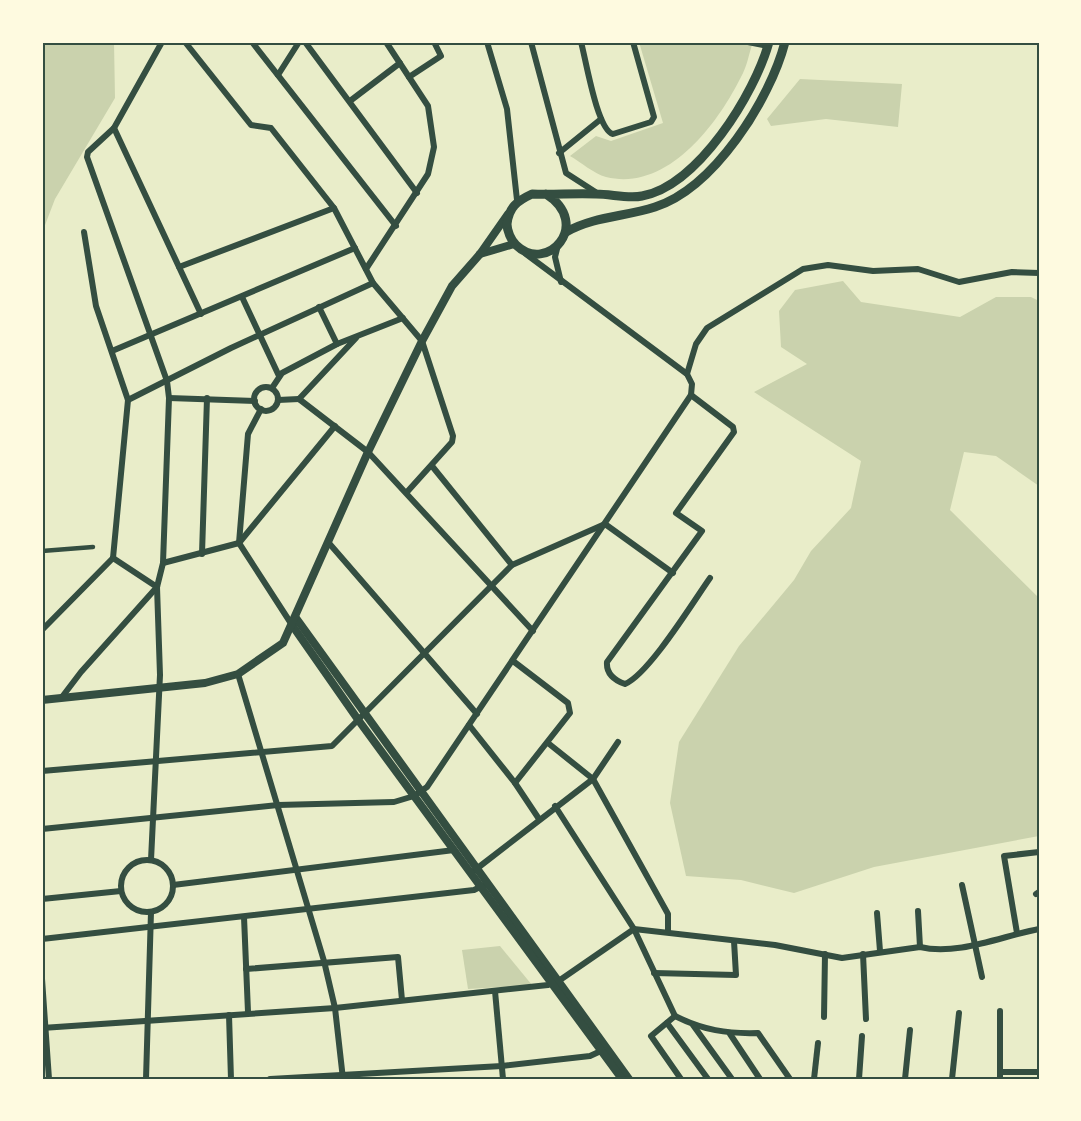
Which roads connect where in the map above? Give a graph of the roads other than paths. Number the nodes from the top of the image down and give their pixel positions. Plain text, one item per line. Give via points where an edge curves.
1 (184, 42) edge
2 (252, 42) edge
3 (299, 42) edge
4 (305, 42) edge
5 (386, 42) edge
6 (434, 42) edge
7 (487, 42) edge
8 (531, 42) edge
9 (581, 42) edge
10 (633, 42) edge
11 (748, 42) edge
12 (785, 42) edge
13 (160, 43) edge
14 (769, 44) edge
15 (399, 63) junction
16 (278, 75) junction
17 (409, 77) junction
18 (350, 101) junction
19 (600, 119) junction
20 (114, 128) junction
21 (559, 153) junction
22 (417, 193) junction
23 (546, 194) junction
24 (598, 194) junction
25 (517, 200) junction
26 (334, 208) junction
27 (508, 213) junction
28 (396, 226) junction
29 (84, 232) dead end
30 (566, 232) junction
31 (514, 244) junction
32 (558, 245) junction
33 (355, 248) junction
34 (523, 251) junction
35 (480, 254) junction
36 (178, 267) junction
37 (366, 269) junction
38 (1039, 273) edge
39 (562, 282) junction
40 (373, 283) junction
41 (242, 297) junction
42 (320, 307) junction
43 (201, 314) junction
44 (403, 318) junction
45 (151, 335) junction
46 (259, 335) junction
47 (359, 336) junction
48 (422, 340) junction
49 (337, 344) junction
50 (112, 351) junction
51 (687, 374) junction
52 (279, 376) junction
53 (168, 381) junction
54 (272, 388) junction
55 (691, 395) junction
56 (170, 398) junction
57 (207, 398) junction
58 (299, 399) junction
59 (128, 400) junction
60 (278, 400) junction
61 (255, 401) junction
62 (261, 409) junction
63 (335, 426) junction
64 (368, 453) junction
65 (432, 466) junction
66 (406, 492) junction
67 (605, 524) junction
68 (328, 542) junction
69 (239, 543) junction
70 (93, 547) dead end
71 (42, 551) edge
72 (202, 554) junction
73 (113, 558) junction
74 (163, 563) junction
75 (512, 565) junction
76 (673, 573) junction
77 (710, 578) dead end
78 (490, 586) junction
79 (157, 587) junction
80 (294, 622) junction
81 (42, 630) edge
82 (533, 631) junction
83 (425, 654) junction
84 (513, 661) junction
85 (238, 674) junction
86 (159, 688) junction
87 (62, 697) junction
88 (42, 700) edge
89 (477, 714) junction
90 (362, 718) junction
91 (469, 725) junction
92 (618, 742) dead end
93 (548, 743) junction
94 (261, 752) junction
95 (156, 761) junction
96 (42, 771) edge
97 (593, 779) junction
98 (514, 783) junction
99 (417, 794) junction
100 (278, 805) junction
101 (555, 806) junction
102 (153, 818) junction
103 (539, 819) junction
104 (42, 829) edge
105 (454, 850) junction
106 (1039, 852) edge
107 (151, 860) junction
108 (297, 870) junction
109 (473, 871) junction
110 (173, 885) junction
111 (962, 885) dead end
112 (484, 886) junction
113 (121, 891) junction
114 (42, 899) edge
115 (309, 910) junction
116 (918, 911) dead end
117 (151, 912) junction
118 (877, 913) dead end
119 (244, 916) junction
120 (151, 928) junction
121 (634, 929) junction
122 (1039, 929) edge
123 (668, 932) junction
124 (1017, 933) junction
125 (42, 939) edge
126 (734, 941) junction
127 (973, 944) junction
128 (920, 947) junction
129 (880, 951) junction
130 (825, 954) junction
131 (863, 954) junction
132 (324, 961) junction
133 (246, 969) junction
134 (654, 973) junction
135 (982, 977) dead end
136 (42, 979) edge
137 (557, 982) junction
138 (495, 992) junction
139 (402, 1000) junction
140 (335, 1008) junction
141 (1000, 1011) dead end
142 (248, 1012) junction
143 (959, 1013) dead end
144 (229, 1015) junction
145 (675, 1016) junction
146 (824, 1017) dead end
147 (866, 1019) dead end
148 (148, 1020) junction
149 (667, 1023) junction
150 (693, 1025) junction
151 (44, 1028) edge
152 (910, 1030) dead end
153 (730, 1034) junction
154 (862, 1036) dead end
155 (818, 1043) dead end
156 (604, 1049) junction
157 (502, 1066) junction
158 (1039, 1072) edge
159 (1000, 1075) edge
160 (343, 1076) edge
161 (287, 1078) edge
162 (49, 1079) edge
163 (146, 1079) edge
164 (231, 1079) edge
165 (270, 1079) edge
166 (503, 1079) edge
167 (622, 1079) edge
168 (629, 1079) edge
169 (681, 1079) edge
170 (708, 1079) edge
171 (732, 1079) edge
172 (760, 1079) edge
173 (790, 1079) edge
174 (814, 1079) edge
175 (859, 1079) edge
176 (906, 1079) edge
177 (952, 1079) edge

1 - 26 street via 251,125 271,128
2 - 16 street
3 - 16 street
4 - 18 street
5 - 15 street
6 - 17 street via 441,56
7 - 25 street via 507,109
8 - 21 street
9 - 19 street
10 - 19 street via 653,120 613,134 607,132
11 - 14 street
12 - 30 main road via 779,66 749,120 701,180 656,207 584,222
13 - 20 street
14 - 24 main road via 744,99 724,131 681,176 664,188 639,197
15 - 17 street
15 - 18 street
16 - 28 street
17 - 22 street via 428,106 435,147 428,174
18 - 22 street
19 - 21 street
20 - 36 street
20 - 45 street via 87,157
21 - 24 street via 566,173
22 - 28 street
23 - 24 main road
23 - 25 main road
23 - 30 main road via 559,202 566,216
25 - 27 main road
26 - 33 street
26 - 36 street
27 - 31 main road via 507,229
27 - 35 street
28 - 37 street
29 - 50 street via 96,306
30 - 32 main road
31 - 34 main road
31 - 35 street
32 - 34 main road via 545,253
32 - 39 street via 555,257
33 - 37 street
33 - 41 street
34 - 39 street
35 - 48 street via 452,286
36 - 43 street
37 - 40 street
38 - 51 street via 1012,272 959,282 918,269 873,272 828,265 802,269 707,328 696,344
39 - 51 street
40 - 42 street
40 - 44 street
41 - 43 street
41 - 46 street
42 - 46 street
42 - 49 street
43 - 45 street
44 - 47 street
44 - 48 street
45 - 50 street
45 - 53 street
46 - 52 street
46 - 53 street
47 - 49 street
47 - 58 street
48 - 64 street
48 - 65 street via 453,436
49 - 52 street
50 - 59 street
51 - 55 street via 692,384
52 - 54 street
53 - 56 street
53 - 59 street
54 - 60 street
54 - 61 street via 261,388
55 - 67 street
55 - 76 street via 734,427 734,432 676,513 702,531
56 - 57 street
56 - 74 street
57 - 61 street
57 - 72 street
58 - 60 street
58 - 63 street
59 - 73 street
60 - 62 street via 273,409
61 - 62 street
62 - 69 street via 248,434
63 - 64 street
63 - 69 street
64 - 66 street
64 - 68 street
65 - 66 street
65 - 75 street
66 - 78 street
67 - 75 street
67 - 76 street
67 - 82 street
68 - 80 street
68 - 83 street
69 - 72 street
69 - 80 street
70 - 71 street
72 - 74 street
73 - 79 street
73 - 81 street
74 - 79 street
75 - 78 street
76 - 77 street via 607,662 606,670 618,682 632,681 645,668
78 - 82 street
78 - 83 street
79 - 86 street
79 - 87 street
80 - 85 street via 283,643
80 - 90 street
82 - 84 street
83 - 89 street
83 - 90 street
84 - 89 street
84 - 93 street via 568,703 570,713
85 - 86 street via 205,683
85 - 94 street
86 - 87 street
86 - 95 street
87 - 88 street
89 - 91 street
90 - 94 street via 332,746
90 - 99 street
91 - 98 street
91 - 99 street via 435,776
92 - 97 street
93 - 97 street
93 - 98 street
94 - 95 street
94 - 100 street
95 - 96 street
95 - 102 street
97 - 101 street
97 - 123 street via 668,914
98 - 103 street
99 - 100 street via 394,802
99 - 105 street
99 - 109 street
100 - 102 street
100 - 108 street
101 - 103 street
101 - 121 street
102 - 104 street
102 - 107 street
103 - 109 street
105 - 108 street
105 - 109 street
106 - 124 street via 1004,856
107 - 110 street via 168,870
107 - 113 street via 131,865 125,872
108 - 110 street
108 - 115 street
109 - 112 street
110 - 117 street via 168,903
111 - 127 street
112 - 115 street
112 - 137 street
113 - 114 street
113 - 117 street via 130,907 142,913
115 - 119 street
115 - 132 street
116 - 128 street
117 - 120 street
118 - 129 street
119 - 120 street
119 - 133 street
120 - 125 street
120 - 148 street
121 - 123 street
121 - 134 street
121 - 137 street
122 - 124 street
123 - 126 street
124 - 127 street
126 - 130 street
126 - 134 street via 736,975
127 - 128 street via 942,949
127 - 135 street
128 - 129 street
129 - 131 street
130 - 131 street via 842,958
130 - 146 street
131 - 147 street
132 - 133 street
132 - 139 street via 398,957
132 - 140 street
133 - 142 street
134 - 145 street
136 - 151 street
137 - 138 street
137 - 156 street
138 - 139 street
138 - 157 street
139 - 140 street
140 - 142 street
140 - 160 street
141 - 159 street
142 - 144 street
143 - 177 street
144 - 148 street
144 - 164 street
145 - 149 street
145 - 150 street
148 - 151 street
148 - 163 street
149 - 169 street via 651,1036
149 - 170 street
150 - 153 street
150 - 171 street
151 - 162 street
152 - 176 street
153 - 172 street
153 - 173 street via 758,1033
154 - 175 street
155 - 174 street
156 - 157 street via 590,1056
156 - 167 street
156 - 168 street
157 - 160 street
157 - 166 street
158 - 159 street
160 - 161 street
161 - 165 street

